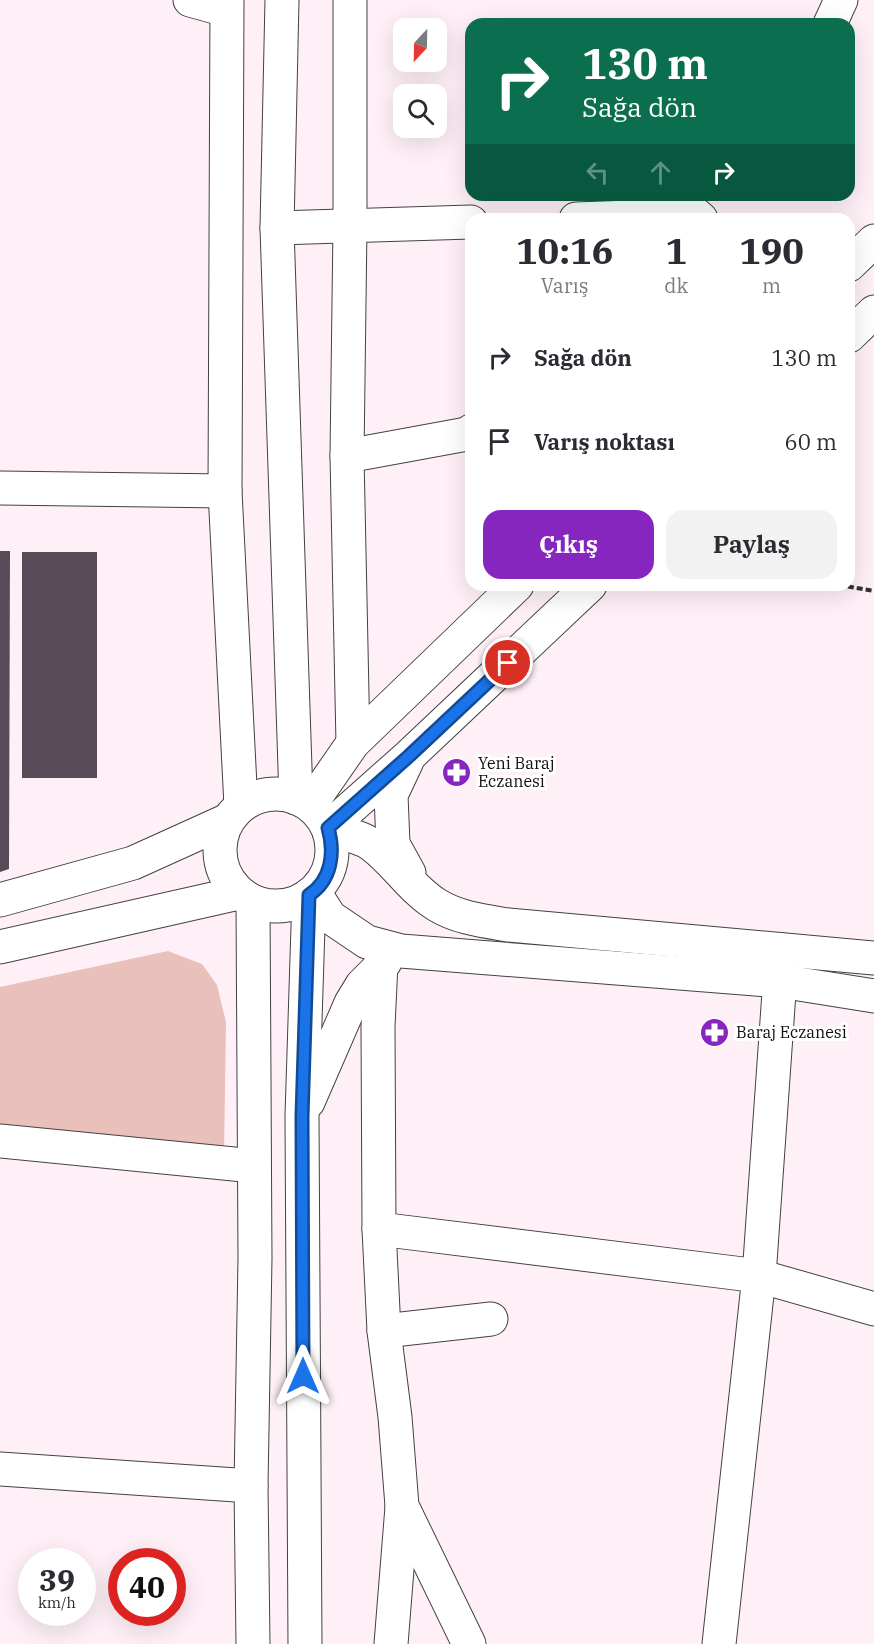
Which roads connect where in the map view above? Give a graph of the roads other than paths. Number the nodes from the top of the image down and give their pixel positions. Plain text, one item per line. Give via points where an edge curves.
1 (190, 0) edge
2 (282, 0) edge
3 (350, 0) edge
4 (841, 0) edge
5 (227, 5) edge
6 (833, 18) edge
7 (675, 210) edge
8 (642, 213) edge
9 (465, 222) edge
10 (350, 226) junction
11 (277, 228) junction
12 (874, 241) edge
13 (855, 259) edge
14 (874, 312) edge
15 (855, 330) edge
16 (465, 434) edge
17 (346, 456) junction
18 (0, 489) edge
19 (225, 491) junction
20 (511, 591) edge
21 (584, 591) edge
22 (353, 743) junction
23 (409, 756) junction
24 (235, 813) junction
25 (316, 815) junction
26 (418, 890) junction
27 (312, 893) junction
28 (246, 898) junction
29 (0, 900) edge
30 (0, 947) edge
31 (391, 957) junction
32 (874, 958) edge
33 (781, 965) junction
34 (874, 996) edge
35 (302, 1116) junction
36 (0, 1141) edge
37 (254, 1166) junction
38 (379, 1229) junction
39 (759, 1276) junction
40 (874, 1309) edge
41 (491, 1319) dead end
42 (384, 1331) junction
43 (0, 1469) edge
44 (251, 1486) junction
45 (402, 1506) junction
46 (254, 1644) edge
47 (305, 1644) edge
48 (391, 1644) edge
49 (469, 1644) edge
50 (719, 1644) edge

1 - 5 street
2 - 11 street
3 - 10 street
4 - 6 street
5 - 19 street
7 - 8 street
9 - 10 street
10 - 11 street
10 - 17 street
11 - 25 street
12 - 13 street
14 - 15 street
16 - 17 street
17 - 22 street
18 - 19 street
19 - 24 street
20 - 22 street
21 - 23 street
22 - 25 street
23 - 25 street
23 - 26 street via 391,795 393,844
24 - 25 street via 258,797 277,794
24 - 28 street via 221,835 220,859 228,881
24 - 29 street via 133,863
25 - 26 street via 371,844
25 - 27 street via 332,847 325,879
26 - 33 street via 437,905 471,919
27 - 28 street via 285,906 269,906
27 - 31 street via 330,917
27 - 35 street
28 - 30 street
28 - 37 street
31 - 33 street
31 - 35 street via 362,985 351,1003
31 - 38 street via 378,1026
32 - 33 street
33 - 34 street
33 - 39 street
35 - 47 street
36 - 37 street
37 - 44 street
38 - 39 street
38 - 42 street
39 - 40 street
39 - 50 street
41 - 42 street
42 - 45 street
43 - 44 street
44 - 46 street
45 - 48 street
45 - 49 street

